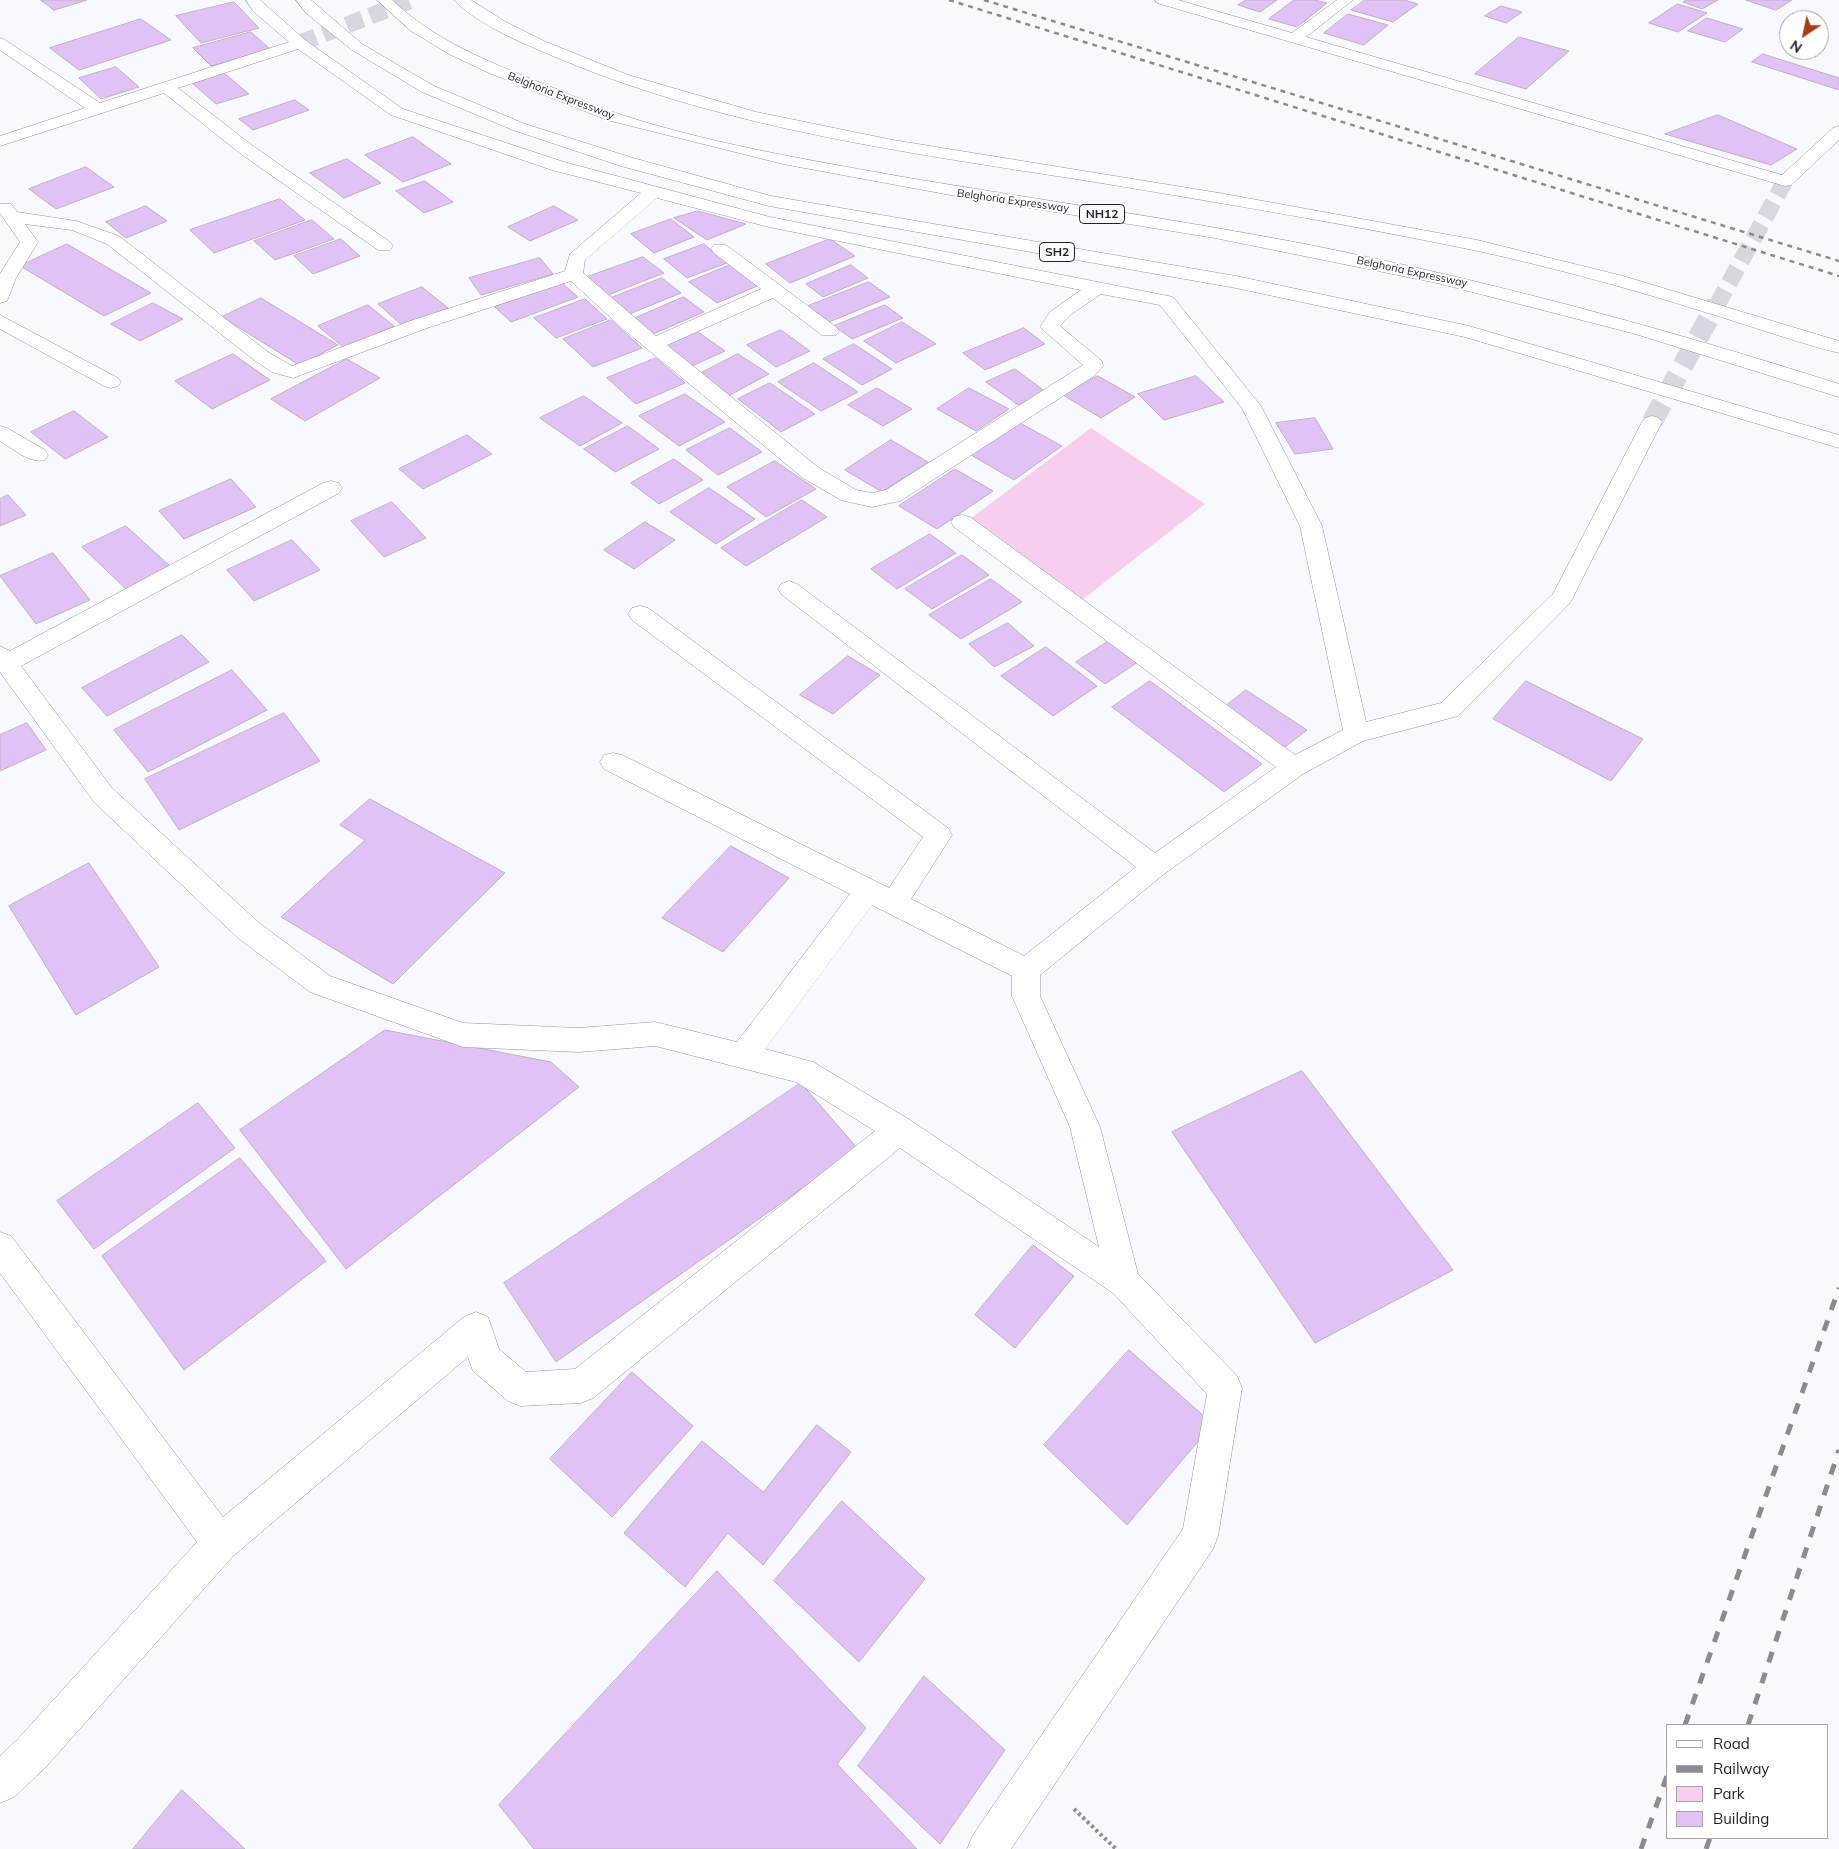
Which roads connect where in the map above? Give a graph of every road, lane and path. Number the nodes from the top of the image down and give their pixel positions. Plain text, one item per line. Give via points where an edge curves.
1 (253, 0) edge
2 (303, 0) edge
3 (384, 0) edge
4 (461, 0) edge
5 (1162, 0) edge
6 (1346, 0) edge
7 (1294, 39) junction
8 (300, 42) junction
9 (0, 43) edge
10 (167, 88) junction
11 (98, 109) junction
12 (1839, 131) edge
13 (0, 141) edge
14 (654, 191) junction
15 (0, 203) edge
16 (12, 217) junction
17 (384, 246) dead end
18 (720, 249) dead end
19 (574, 274) junction
20 (1098, 287) junction
21 (774, 290) junction
22 (0, 297) edge
23 (0, 321) edge
24 (829, 331) dead end
25 (654, 344) junction
26 (1839, 347) edge
27 (111, 382) dead end
28 (1839, 391) edge
29 (1652, 422) tunnel mouth
30 (0, 432) edge
31 (1839, 442) edge
32 (38, 455) dead end
33 (331, 488) dead end
34 (962, 522) dead end
35 (789, 589) dead end
36 (640, 614) dead end
37 (4, 659) edge
38 (1356, 734) junction
39 (613, 762) dead end
40 (1294, 767) junction
41 (1155, 868) junction
42 (868, 890) junction
43 (894, 903) junction
44 (1026, 970) junction
45 (743, 1056) junction
46 (899, 1130) junction
47 (0, 1247) edge
48 (1124, 1282) junction
49 (220, 1543) junction
50 (1037, 1775) junction
51 (0, 1783) edge
52 (986, 1849) edge
53 (1116, 1849) edge

1 - 8 main road via 258,8
2 - 31 main road, SH2 via 357,47 428,89 519,128 627,162 769,201 1236,282 1469,332
3 - 28 main road, Belghoria Expressway / NH12 via 402,20 484,66 609,116 780,160 941,190 1119,216 1299,248 1443,278 1567,308 1720,352
4 - 26 main road via 530,42 655,89 730,111 819,132 1128,182 1429,236 1583,271
5 - 7 main road
6 - 7 main road
7 - 12 main road via 1785,181
8 - 10 main road
8 - 14 main road via 397,112 558,166
9 - 11 main road
10 - 11 main road
10 - 17 main road via 247,150
11 - 13 main road
14 - 19 main road via 576,258
14 - 20 main road via 769,222
15 - 16 main road
16 - 19 main road via 91,228 113,240 261,356 279,368 293,372 420,324
16 - 22 main road via 29,242 7,278
18 - 21 main road
19 - 25 main road
20 - 25 main road via 1051,321 1050,327 1092,361 1087,372 892,496 872,500 849,494 811,473
20 - 38 main road via 1166,302 1251,406 1311,526
21 - 24 main road
21 - 25 main road
23 - 27 main road
29 - 38 main road via 1562,598 1449,710
30 - 32 main road
33 - 37 main road
34 - 40 main road
35 - 41 main road
36 - 43 main road via 939,835
37 - 45 main road via 103,795 248,930 320,984 463,1036 578,1040 655,1034
38 - 40 main road
39 - 42 main road
40 - 41 main road
41 - 44 main road
42 - 43 main road
42 - 45 main road
43 - 44 main road
44 - 48 main road via 1026,996 1086,1127
45 - 46 main road via 803,1071
46 - 48 main road
46 - 49 main road via 581,1386 520,1389 485,1359 476,1328
47 - 49 main road
48 - 50 main road via 1225,1388 1200,1536
49 - 51 main road via 31,1754
50 - 52 main road
50 - 53 path

